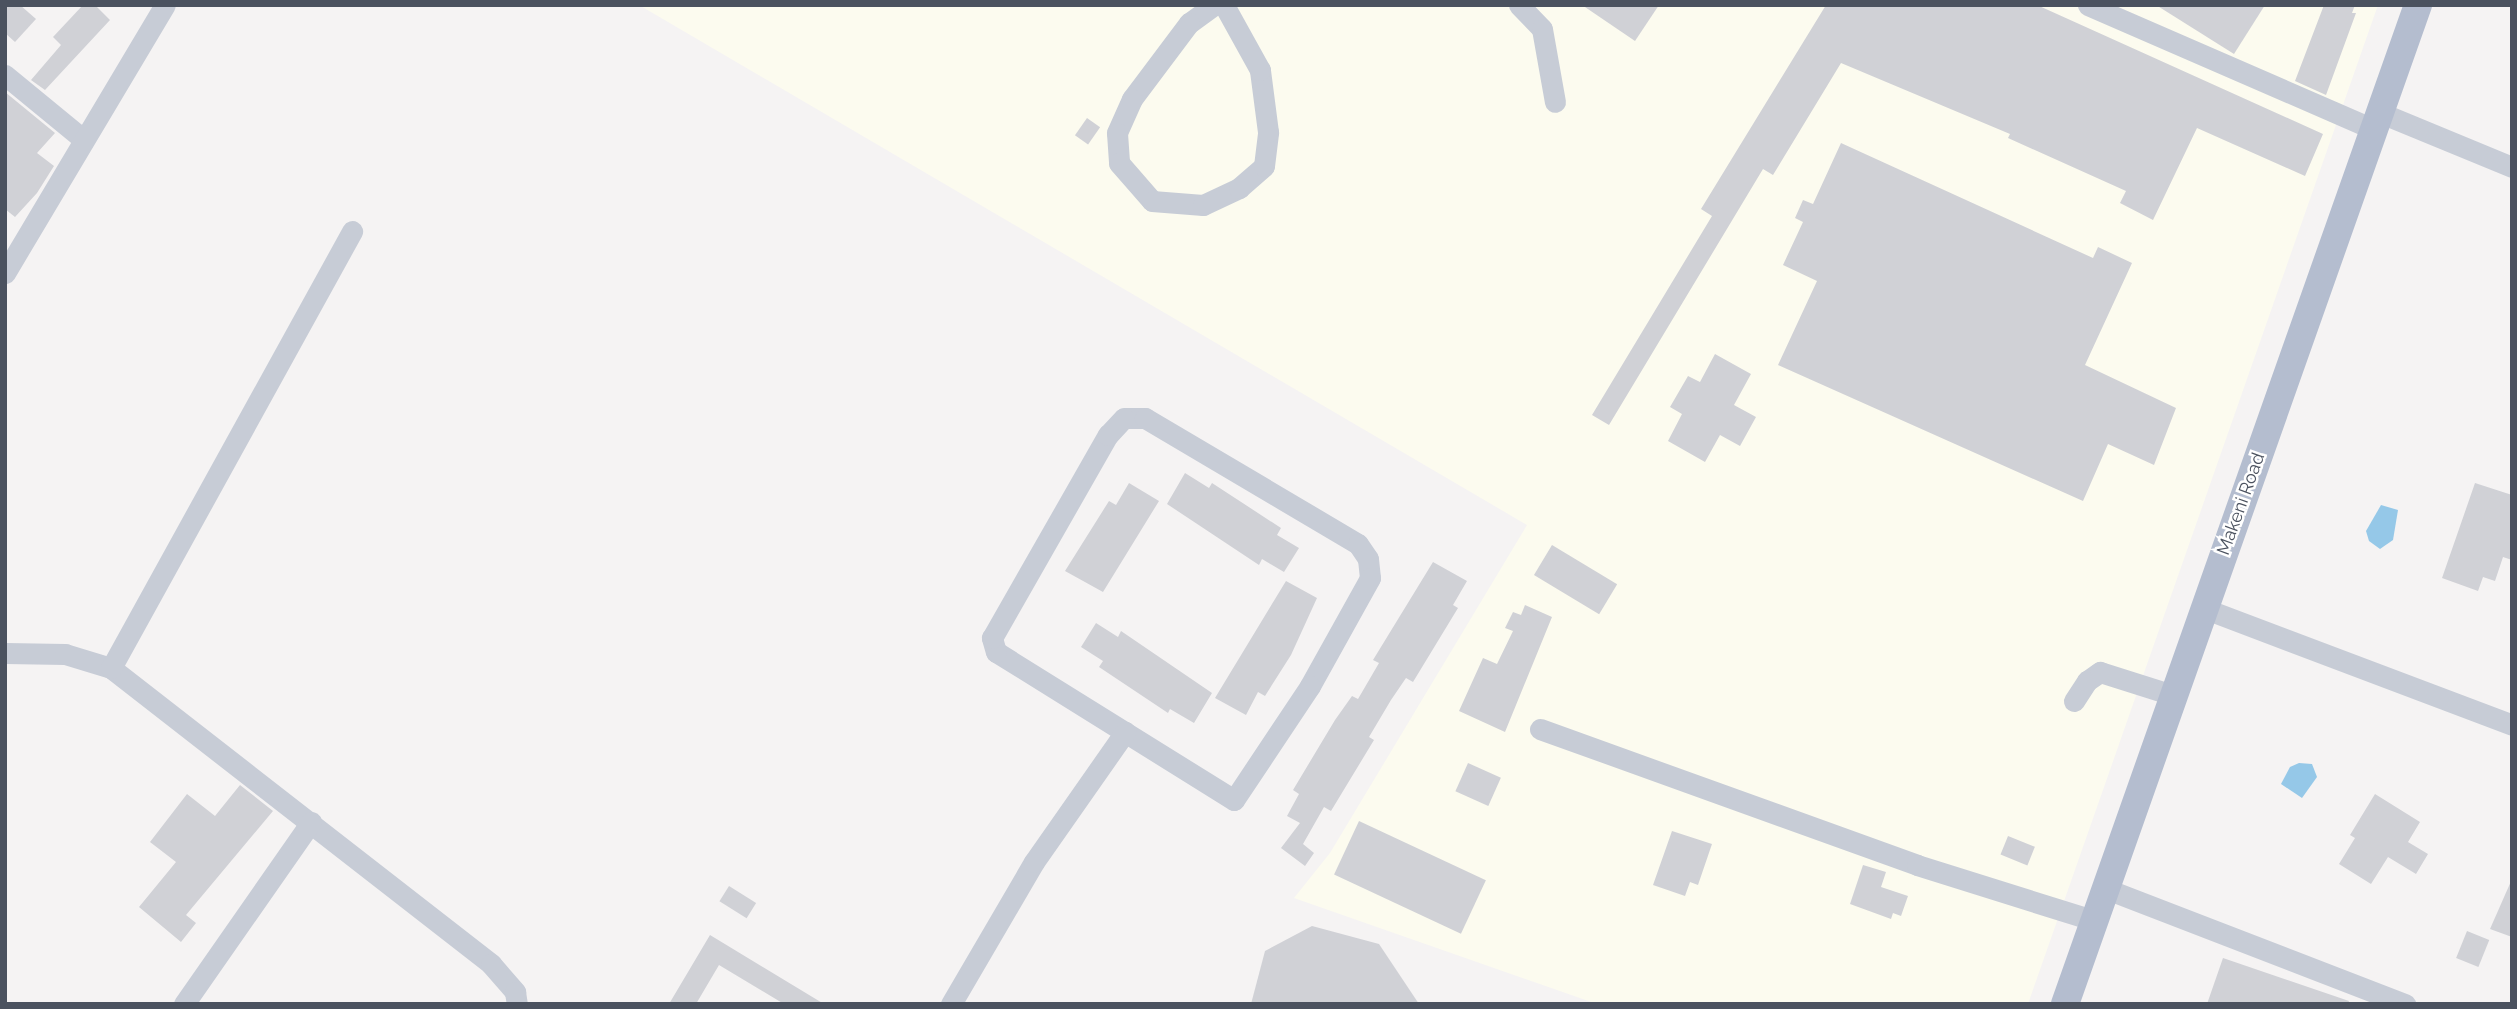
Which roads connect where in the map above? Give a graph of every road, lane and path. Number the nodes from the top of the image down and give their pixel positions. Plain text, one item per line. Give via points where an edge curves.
1 (165, 5) edge
2 (1214, 5) edge
3 (1224, 5) edge
4 (1519, 5) edge
5 (2088, 5) edge
6 (2418, 5) edge
7 (5, 75) edge
8 (1555, 102) dead end
9 (2378, 122) junction
10 (84, 140) junction
11 (2512, 167) edge
12 (352, 231) dead end
13 (5, 273) edge
14 (2203, 608) junction
15 (5, 653) edge
16 (111, 667) junction
17 (2173, 695) junction
18 (2074, 701) dead end
19 (2512, 725) edge
20 (1540, 729) dead end
21 (1125, 732) junction
22 (311, 822) junction
23 (2104, 888) junction
24 (2093, 920) junction
25 (184, 1004) edge
26 (517, 1004) edge
27 (951, 1004) edge
28 (2065, 1004) edge
29 (2405, 1004) edge

1 - 10 street
2 - 3 street via 1189,23 1132,99 1117,134 1119,163 1152,201 1203,205 1239,188 1264,166 1268,132 1260,70
4 - 8 street via 1542,29
5 - 9 street
6 - 9 main road, Makeni Road
7 - 10 street
9 - 11 street
9 - 14 main road, Makeni Road
10 - 13 street
12 - 16 street
14 - 17 main road, Makeni Road
14 - 19 street
15 - 16 street via 65,654
16 - 22 street
17 - 18 street via 2100,672 2087,681
17 - 23 main road, Makeni Road
20 - 24 street via 1929,869
21 - 21 street via 996,652 992,638 1108,435 1124,418 1146,418 1357,544 1368,559 1370,578 1310,686 1234,800
21 - 27 street via 1034,862
22 - 25 street
22 - 26 street via 491,964 515,992
23 - 24 main road, Makeni Road
23 - 29 street
24 - 28 main road, Makeni Road

